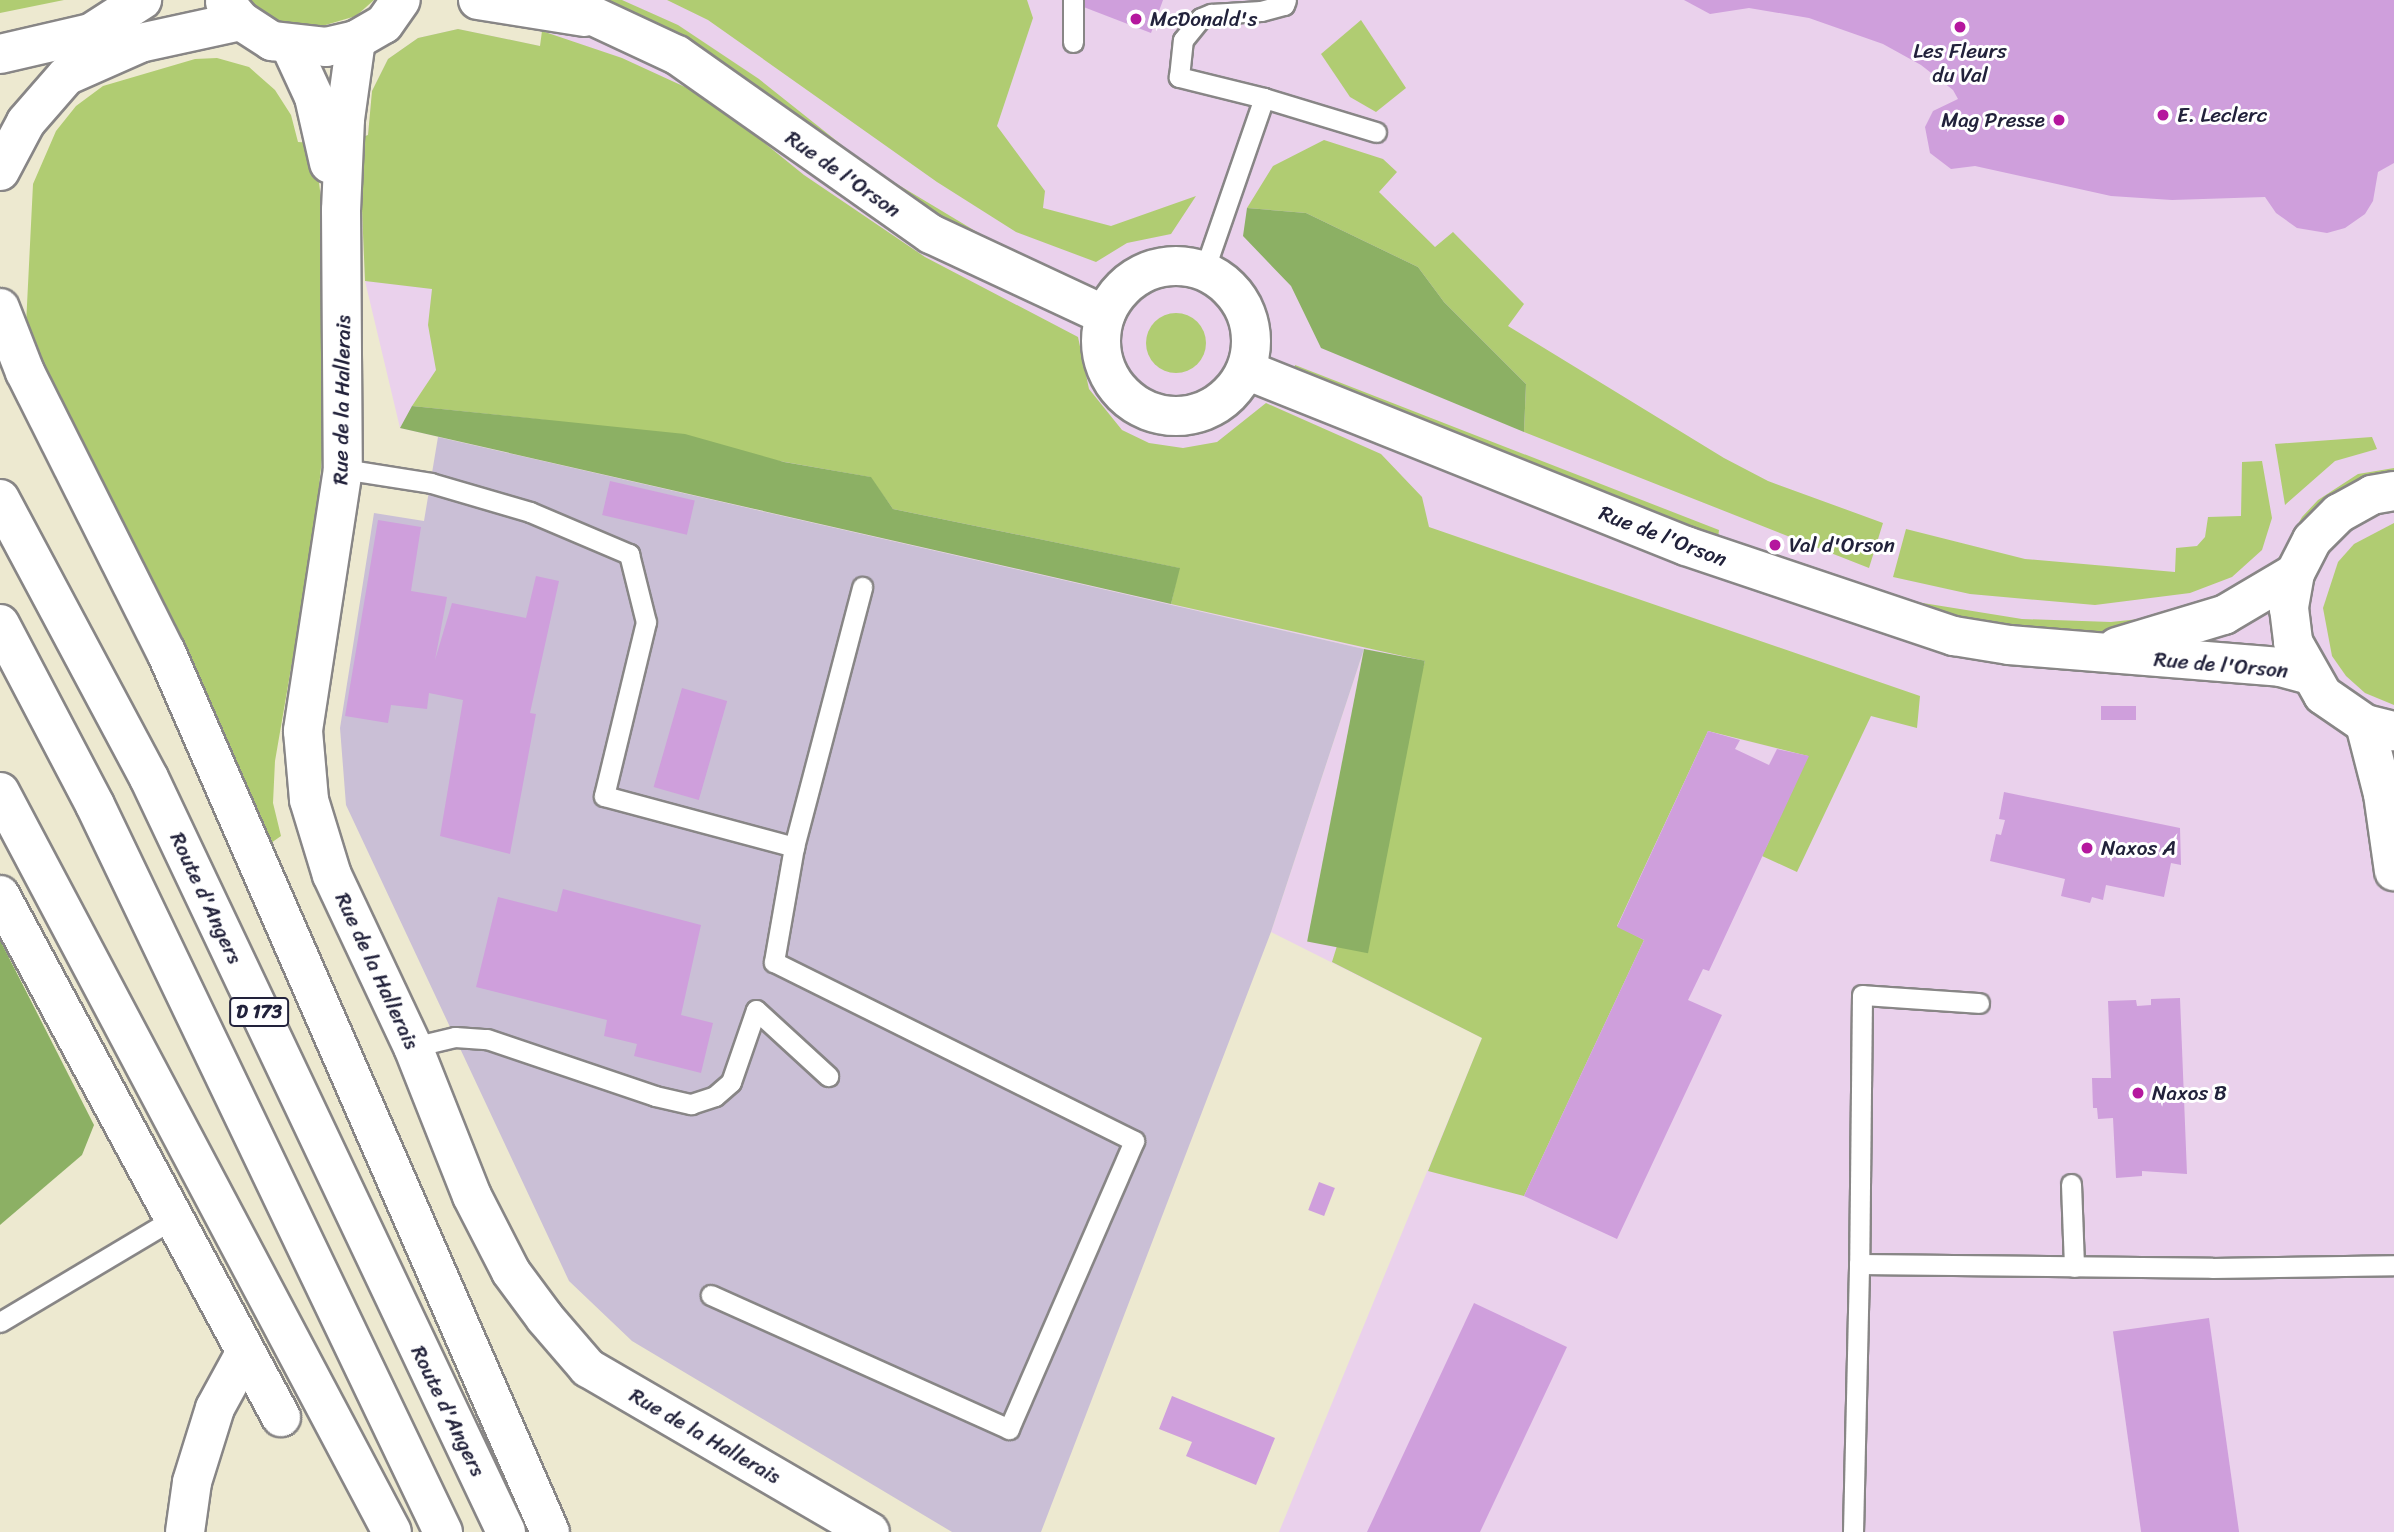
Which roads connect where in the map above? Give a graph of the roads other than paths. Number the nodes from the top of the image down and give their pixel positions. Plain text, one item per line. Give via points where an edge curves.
1 (142, 0) edge
2 (401, 0) edge
3 (478, 0) edge
4 (1073, 0) edge
5 (1286, 0) edge
6 (574, 9) edge
7 (232, 11) edge
8 (356, 40) junction
9 (1073, 41) dead end
10 (289, 45) junction
11 (0, 54) edge
12 (1264, 97) junction
13 (1376, 132) dead end
14 (0, 171) edge
15 (341, 209) junction
16 (1204, 271) junction
17 (0, 308) edge
18 (1105, 315) junction
19 (1246, 370) junction
20 (344, 469) junction
21 (2394, 491) edge
22 (0, 499) edge
23 (2295, 573) junction
24 (862, 587) dead end
25 (0, 624) edge
26 (2093, 653) junction
27 (2307, 674) junction
28 (2380, 728) edge
29 (0, 792) edge
30 (794, 847) junction
31 (2394, 871) edge
32 (0, 895) edge
33 (1979, 1003) dead end
34 (413, 1047) junction
35 (828, 1076) dead end
36 (2071, 1184) dead end
37 (171, 1220) junction
38 (1859, 1264) junction
39 (2394, 1265) edge
40 (2074, 1267) junction
41 (711, 1294) dead end
42 (0, 1322) edge
43 (244, 1355) junction
44 (281, 1417) dead end
45 (185, 1532) edge
46 (392, 1532) edge
47 (443, 1532) edge
48 (506, 1532) edge
49 (550, 1532) edge
50 (870, 1532) edge
51 (1853, 1532) edge

1 - 11 main road via 91,33
2 - 8 main road via 384,24
3 - 6 main road, Rue de l'Orson
4 - 9 lane
5 - 12 lane via 1284,5 1261,11 1201,18 1183,40 1179,77
6 - 18 main road, Rue de l'Orson via 677,55 931,234
7 - 10 main road via 272,41
7 - 14 main road via 92,60 66,76 33,112
8 - 10 main road via 326,47
8 - 15 main road, Rue de la Hallerais via 345,119
10 - 15 main road, Rue de la Hallerais via 314,97
12 - 13 lane
12 - 16 lane
15 - 20 main road, Rue de la Hallerais
16 - 18 main road via 1184,265 1145,272 1114,297
16 - 19 main road via 1228,287 1246,311 1251,350
17 - 49 main road via 25,372 166,652
18 - 19 main road via 1101,354 1107,372 1117,389 1149,411 1168,416 1206,410 1223,401
19 - 26 main road, Rue de l'Orson via 1686,546 1864,610 1954,636
20 - 30 lane via 431,483 518,508 629,554 646,622 604,796
20 - 34 main road, Rue de la Hallerais via 303,731 309,800 332,875
21 - 23 main road via 2372,495 2339,513 2312,540
22 - 48 main road, Route d'Angers / D 173 via 149,778
23 - 26 main road, Rue de l'Orson via 2224,615
23 - 27 main road via 2289,608 2293,642
24 - 30 lane
25 - 47 main road, D 173 via 95,805
26 - 27 main road, Rue de l'Orson via 2280,667
27 - 28 main road via 2323,695
28 - 31 main road
29 - 46 main road
30 - 41 lane via 774,962 1134,1141 1009,1429
32 - 37 main road
33 - 38 lane via 1862,995
34 - 35 lane via 455,1037 487,1039 691,1104 715,1096 731,1082 756,1010
34 - 50 main road, Rue de la Hallerais via 472,1196 511,1272 588,1367
36 - 40 lane
37 - 42 lane
37 - 43 main road
38 - 40 lane
38 - 51 lane
39 - 40 lane
43 - 44 main road
43 - 45 main road via 215,1408 192,1482

